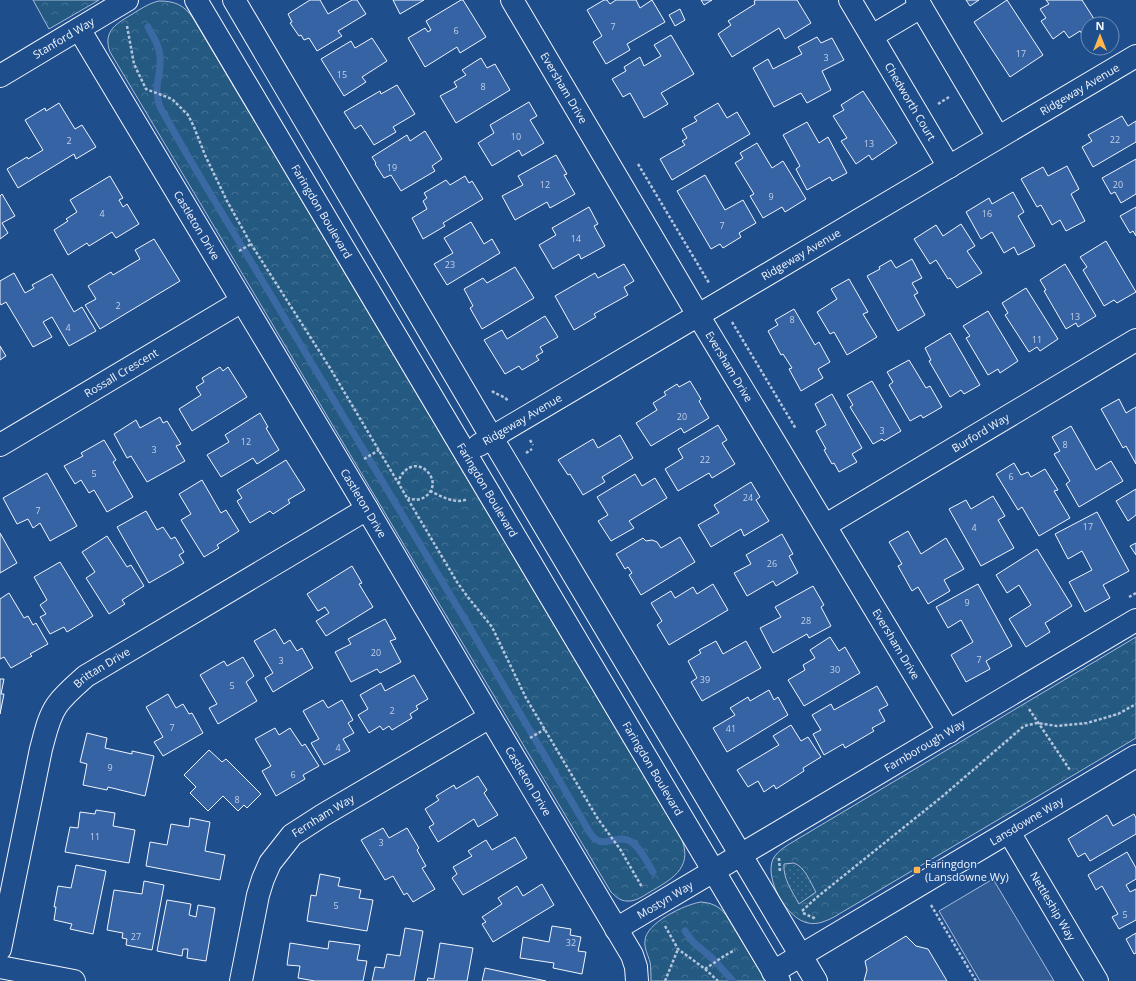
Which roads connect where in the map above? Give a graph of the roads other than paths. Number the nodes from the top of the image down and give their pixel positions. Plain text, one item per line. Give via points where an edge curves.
1 (196, 0) edge
2 (234, 0) edge
3 (512, 0) edge
4 (850, 0) edge
5 (122, 3) edge
6 (919, 4) edge
7 (79, 28) junction
8 (872, 36) junction
9 (1136, 56) edge
10 (0, 76) edge
11 (998, 137) junction
12 (949, 167) junction
13 (242, 301) junction
14 (698, 315) junction
15 (1136, 340) edge
16 (492, 438) junction
17 (0, 445) edge
18 (466, 453) junction
19 (367, 509) junction
20 (826, 525) junction
21 (1136, 620) edge
22 (490, 717) junction
23 (949, 732) junction
24 (1136, 756) edge
25 (1009, 832) junction
26 (741, 855) junction
27 (714, 871) junction
28 (616, 929) junction
29 (0, 948) edge
30 (800, 956) junction
31 (0, 967) edge
32 (776, 976) edge
33 (74, 981) edge
34 (241, 981) edge
35 (637, 981) edge
36 (816, 981) edge
37 (1096, 981) edge

1 - 18 street, Faringdon Boulevard
2 - 16 street
3 - 14 street, Eversham Drive
4 - 8 street, Chedworth Court
5 - 7 street, Stanford Way
6 - 8 street
6 - 11 street
7 - 10 street, Stanford Way
7 - 13 street, Castleton Drive
8 - 12 street, Chedworth Court
9 - 11 street, Ridgeway Avenue
11 - 12 street, Ridgeway Avenue
12 - 14 street, Ridgeway Avenue
13 - 17 street, Rossall Crescent
13 - 19 street, Castleton Drive
14 - 16 street, Ridgeway Avenue
14 - 20 street, Eversham Drive
15 - 20 street, Burford Way
16 - 18 street, Ridgeway Avenue
16 - 26 street
18 - 27 street, Faringdon Boulevard
19 - 22 street, Castleton Drive
19 - 29 street, Brittan Drive via 86,676 56,706 41,750
20 - 23 street, Eversham Drive
21 - 23 street, Farnborough Way
22 - 28 street, Castleton Drive
22 - 34 street, Fernham Way via 292,835 270,863 263,879
23 - 26 street, Farnborough Way
24 - 25 street, Lansdowne Way
25 - 30 street, Lansdowne Way
25 - 37 street, Nettleship Way
26 - 27 street, Farnborough Way
26 - 30 street
27 - 28 street, Mostyn Way
27 - 32 street, Faringdon Boulevard
28 - 35 street, Castleton Drive via 632,955
30 - 32 street, Lansdowne Way
30 - 36 street
31 - 33 street

